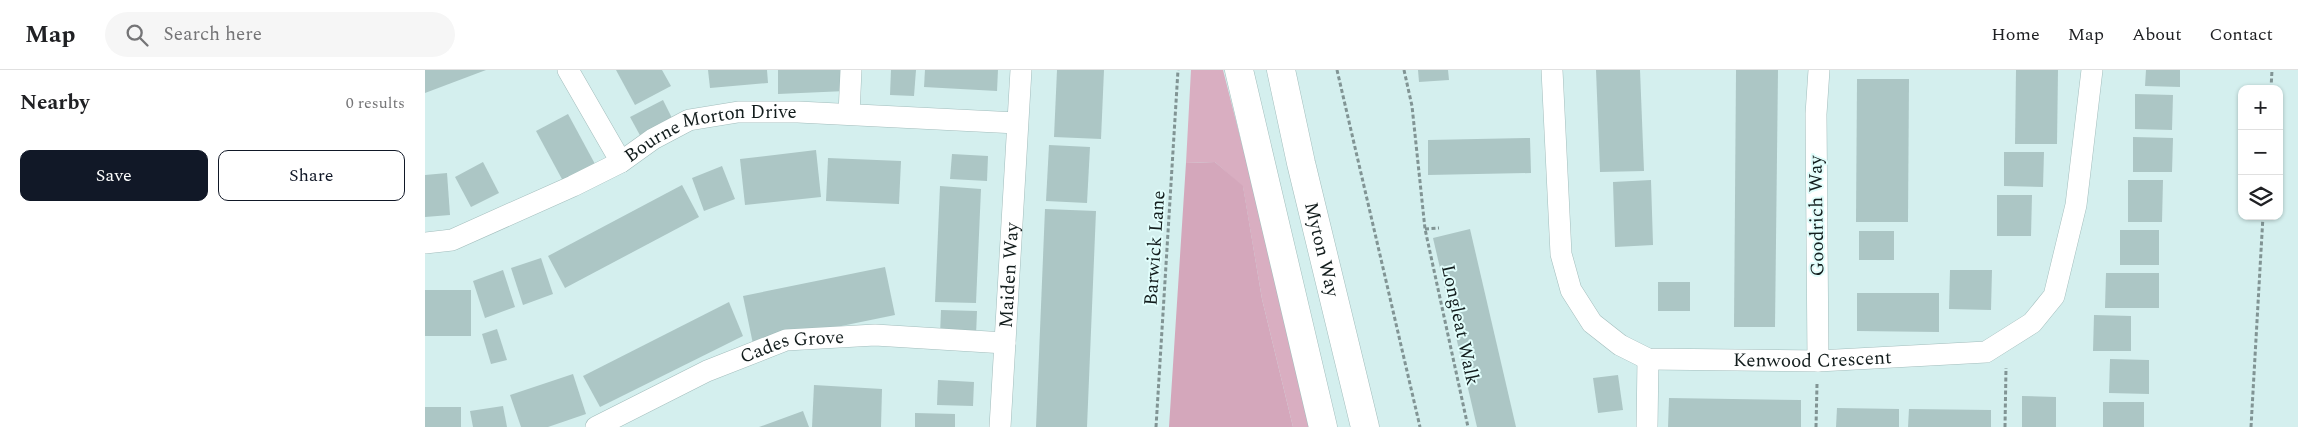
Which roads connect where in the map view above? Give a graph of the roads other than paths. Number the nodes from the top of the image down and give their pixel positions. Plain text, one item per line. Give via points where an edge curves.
1 (568, 70) edge
2 (851, 70) edge
3 (1021, 70) edge
4 (1239, 70) edge
5 (1281, 70) edge
6 (1552, 70) edge
7 (1819, 70) edge
8 (2092, 70) edge
9 (849, 114) junction
10 (1017, 123) junction
11 (621, 162) junction
12 (425, 243) edge
13 (1005, 343) junction
14 (1648, 359) junction
15 (1818, 361) junction
16 (596, 427) edge
17 (1000, 427) edge
18 (1323, 427) edge
19 (1365, 427) edge
20 (1647, 427) edge

1 - 11 street
2 - 9 street
3 - 10 street, Maiden Way
4 - 18 street, Myton Way
5 - 19 street, Myton Way
6 - 14 street, Kenwood Crescent via 1561,254 1571,290 1592,322 1620,345
7 - 15 street, Goodrich Way via 1816,114
8 - 15 street, Kenwood Crescent via 2076,205 2054,296 2032,322 1986,352
9 - 10 street, Bourne Morton Drive
9 - 11 street, Bourne Morton Drive via 738,112 689,120 653,139
10 - 13 street, Maiden Way
11 - 12 street, Bourne Morton Drive via 452,240
13 - 16 street, Cades Grove via 875,335 786,340 707,371
13 - 17 street, Maiden Way
14 - 15 street, Kenwood Crescent
14 - 20 street

